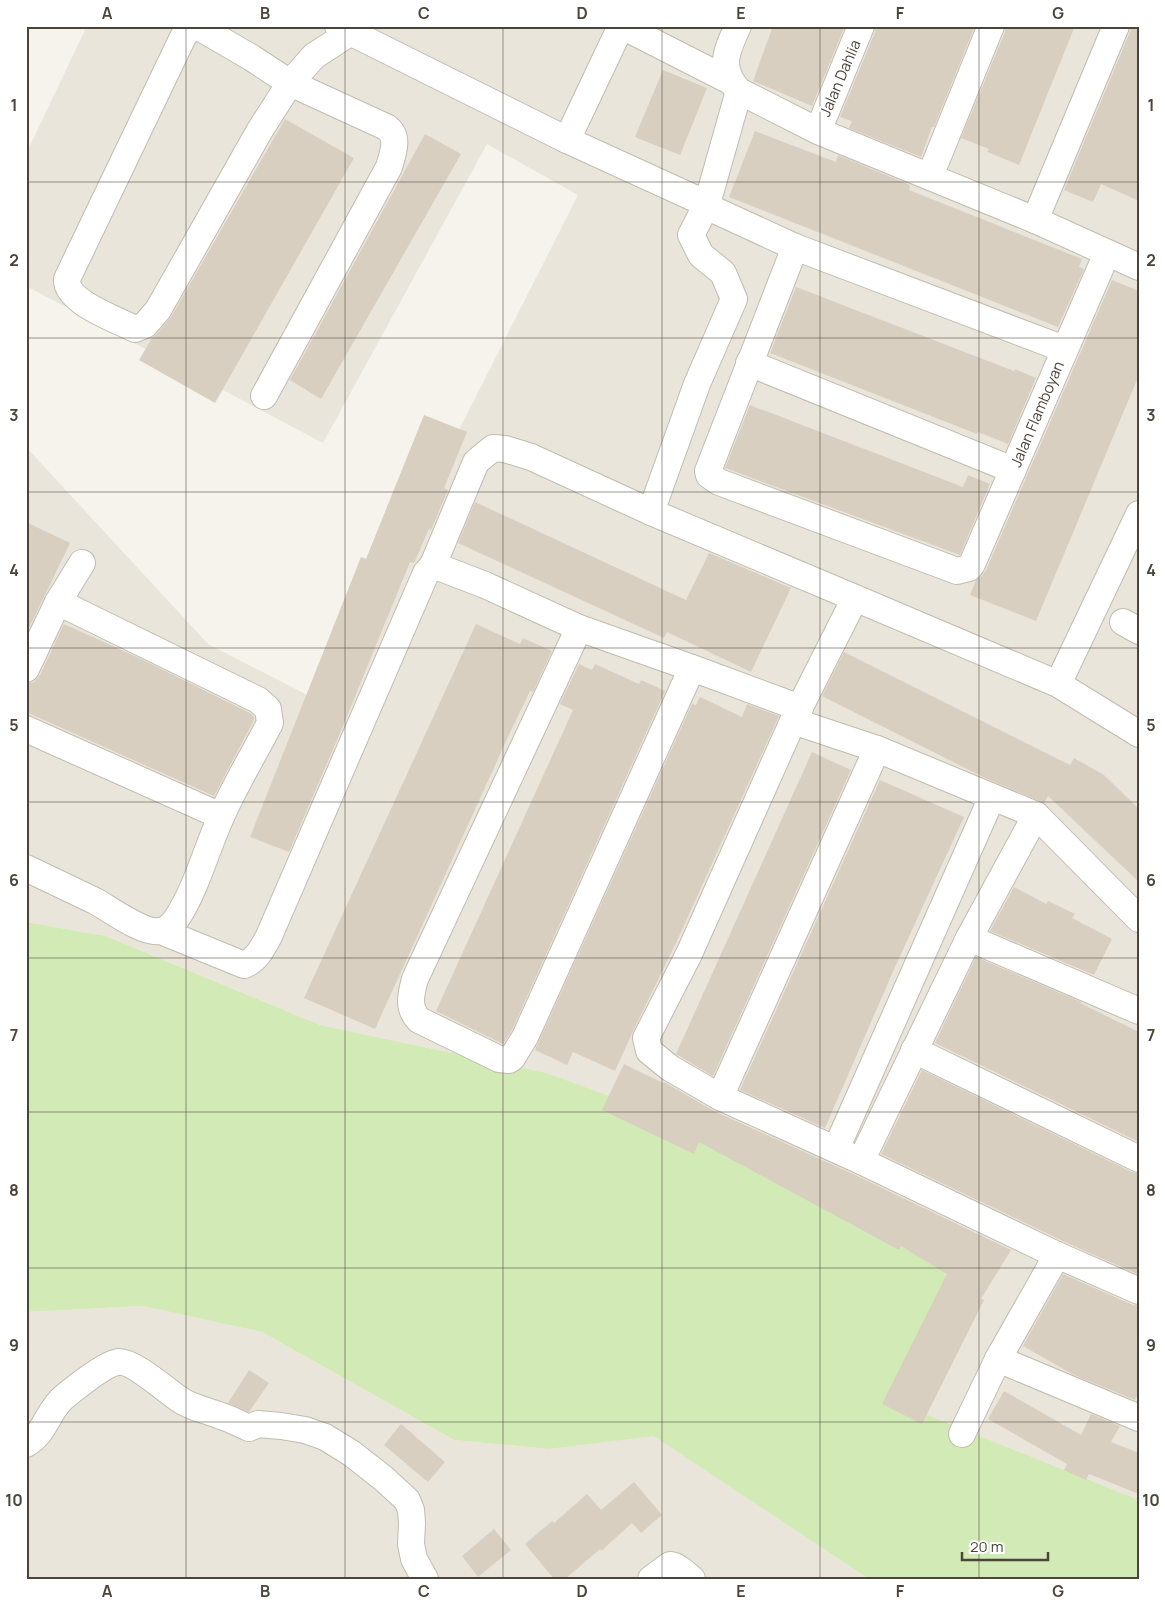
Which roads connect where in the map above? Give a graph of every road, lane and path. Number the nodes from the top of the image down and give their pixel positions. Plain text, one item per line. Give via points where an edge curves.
1 (196, 26) edge
2 (622, 26) edge
3 (738, 26) edge
4 (861, 26) edge
5 (990, 26) edge
6 (1116, 26) edge
7 (347, 28) edge
8 (290, 83) junction
9 (734, 86) junction
10 (818, 131) junction
11 (567, 140) junction
12 (930, 176) junction
13 (707, 204) junction
14 (1035, 220) junction
15 (795, 247) junction
16 (1107, 253) junction
17 (1139, 267) edge
18 (1064, 349) junction
19 (749, 363) junction
20 (264, 396) dead end
21 (1013, 470) junction
22 (651, 512) junction
23 (1139, 514) edge
24 (82, 563) dead end
25 (433, 565) junction
26 (855, 598) junction
27 (58, 602) junction
28 (579, 628) junction
29 (692, 668) junction
30 (26, 669) edge
31 (1058, 684) junction
32 (797, 714) junction
33 (26, 729) edge
34 (1139, 734) edge
35 (876, 749) junction
36 (992, 797) junction
37 (1036, 815) junction
38 (221, 816) junction
39 (26, 868) edge
40 (1139, 919) edge
41 (161, 932) junction
42 (969, 938) junction
43 (1139, 1011) edge
44 (914, 1050) junction
45 (720, 1097) junction
46 (836, 1150) junction
47 (1139, 1160) edge
48 (861, 1161) junction
49 (1057, 1256) junction
50 (1139, 1291) edge
51 (998, 1359) junction
52 (1139, 1418) edge
53 (962, 1434) dead end
54 (26, 1444) edge
55 (425, 1579) edge
56 (651, 1579) edge
57 (692, 1579) edge

1 - 8 street
1 - 8 street via 183,37 67,279 70,291 83,303 136,329 150,320
2 - 9 street
2 - 11 street
3 - 9 street via 727,53 726,71
4 - 10 street, Jalan Dahlia
5 - 12 street
6 - 14 street
7 - 8 street via 314,56
7 - 11 street
8 - 20 street via 386,127 394,134 395,141 389,167
9 - 10 street
9 - 13 street
10 - 12 street
11 - 13 street
12 - 14 street
13 - 15 street
13 - 22 street via 691,235 701,255 723,273 734,299 696,384
14 - 16 street
15 - 18 street
15 - 19 street
16 - 17 street
16 - 18 street, Jalan Flamboyan
18 - 21 street, Jalan Flamboyan
19 - 21 street
19 - 21 street, Jalan Flamboyan via 708,471 710,476 729,486 962,570 972,564
22 - 25 street via 531,457 493,448 476,462
22 - 26 street
23 - 31 street
24 - 27 street
25 - 28 street
25 - 41 street via 426,573 258,955 244,965
26 - 31 street
26 - 32 street
27 - 30 street
27 - 38 street via 266,706 270,723
28 - 29 street
28 - 29 street via 416,979 411,998 413,1012 419,1020 499,1059 512,1058 525,1037
29 - 32 street
31 - 34 street
32 - 35 street
32 - 45 street via 689,954 646,1038 649,1051 670,1068
33 - 38 street
35 - 36 street
35 - 45 street
36 - 37 street
36 - 46 street
37 - 40 street
37 - 42 street
38 - 41 street via 182,910 174,924
39 - 41 street via 139,926
42 - 43 street
42 - 44 street
44 - 47 street
44 - 48 street
45 - 46 street
46 - 48 street
48 - 49 street
49 - 50 street
49 - 51 street
51 - 52 street
51 - 53 street
54 - 55 street via 40,1433 62,1399 107,1366 124,1362 190,1405 249,1428 258,1424 305,1430 325,1437 351,1453 407,1500 414,1559
56 - 57 street via 670,1565

